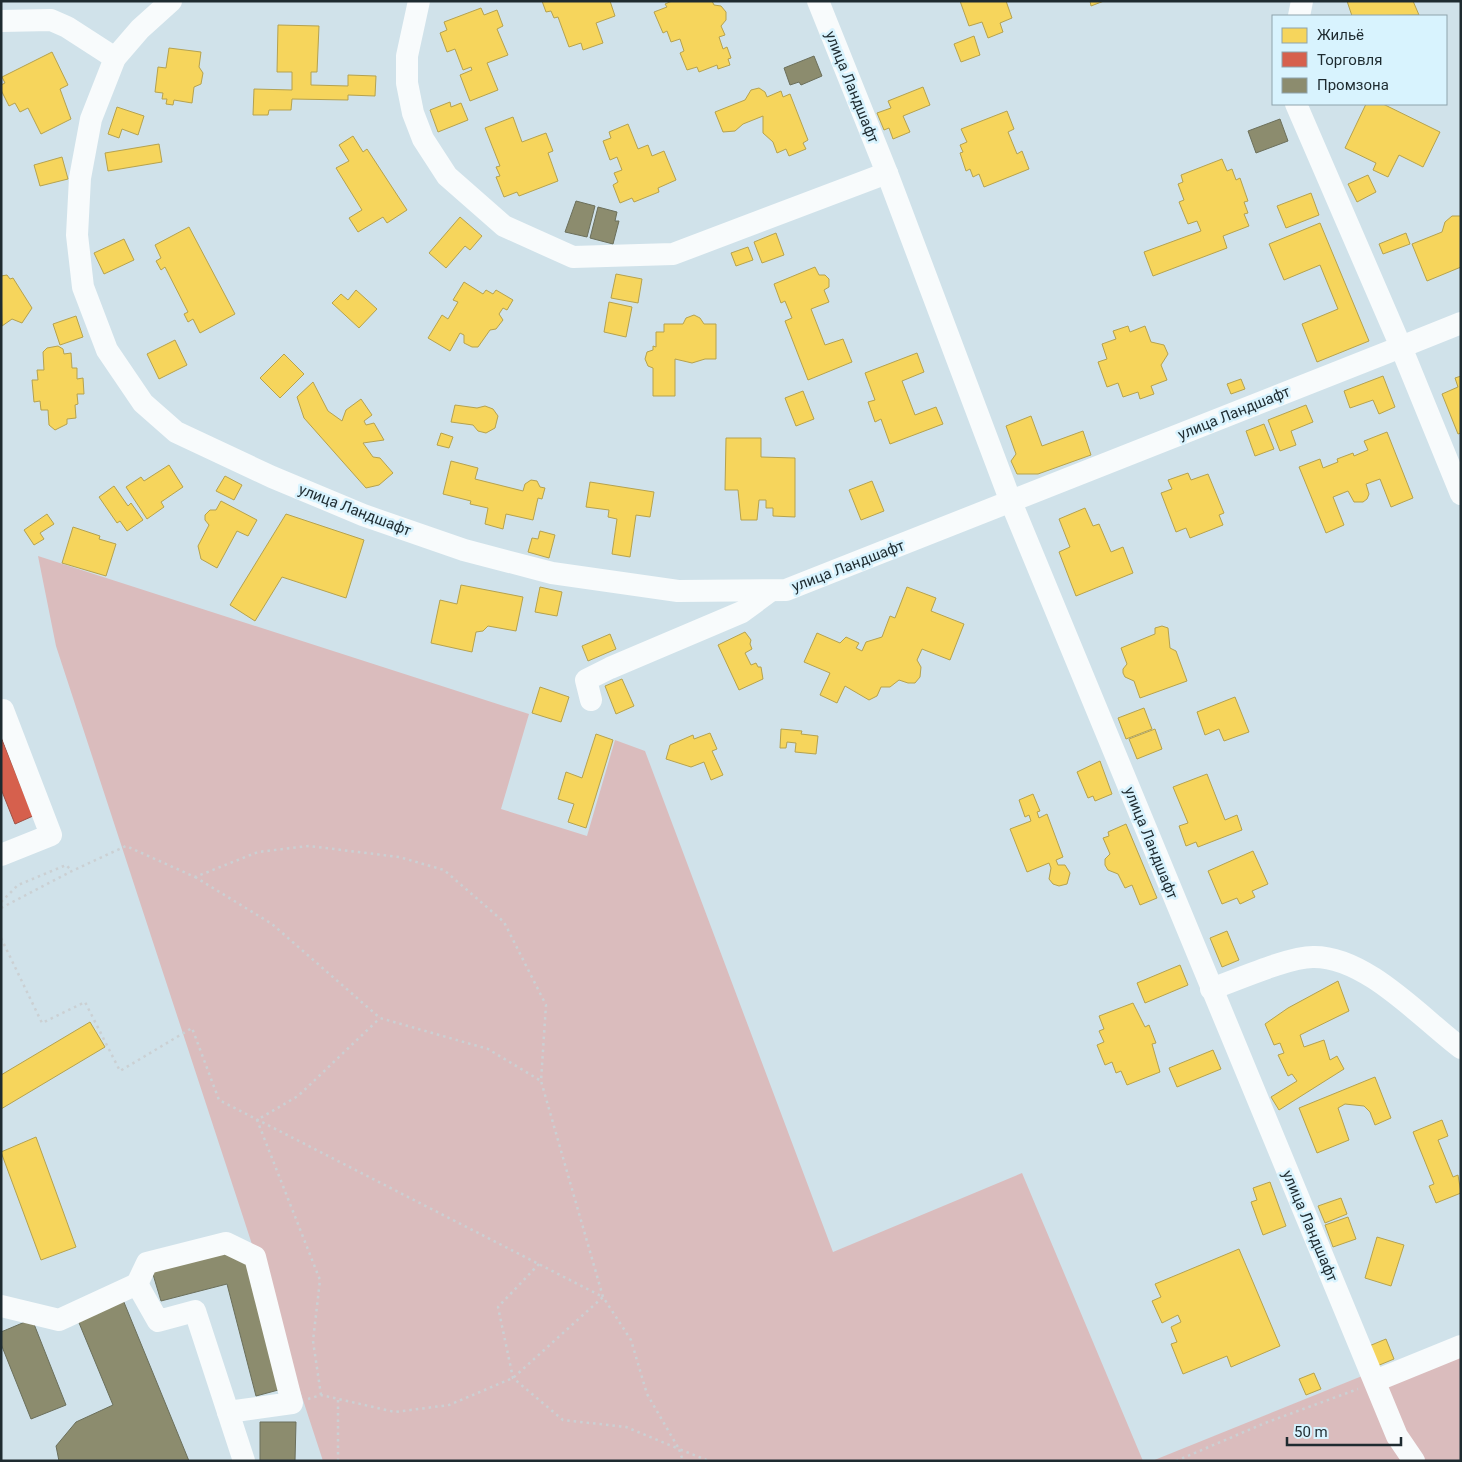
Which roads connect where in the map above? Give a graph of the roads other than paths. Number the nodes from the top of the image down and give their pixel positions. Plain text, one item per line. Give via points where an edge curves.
1 (171, 1) edge
2 (419, 1) edge
3 (818, 1) edge
4 (1302, 1) edge
5 (1299, 15) edge
6 (1, 21) edge
7 (115, 58) junction
8 (1296, 105) edge
9 (886, 173) junction
10 (1461, 323) edge
11 (1401, 346) junction
12 (1461, 494) edge
13 (1011, 502) junction
14 (769, 592) junction
15 (591, 700) dead end
16 (1, 711) edge
17 (1, 855) edge
18 (1211, 989) junction
19 (1461, 1048) edge
20 (137, 1284) junction
21 (1, 1306) edge
22 (1461, 1346) edge
23 (1375, 1381) junction
24 (228, 1412) junction
25 (244, 1461) edge
26 (1414, 1461) edge

1 - 7 street, улица Ландшафт via 140,28
2 - 9 street via 407,56 407,83 423,139 447,176 504,226 573,257 673,254
3 - 9 street, улица Ландшафт
4 - 5 street
6 - 7 street via 50,20 67,27
7 - 14 street, улица Ландшафт via 91,119 80,178 77,235 83,287 107,350 143,403 176,432 363,515 464,550 552,573 678,591
8 - 11 street
9 - 13 street, улица Ландшафт
10 - 11 street, улица Ландшафт
11 - 12 street
11 - 13 street, улица Ландшафт
13 - 14 street, улица Ландшафт via 786,590
13 - 18 street, улица Ландшафт
14 - 15 street via 742,612 586,680
16 - 17 street via 50,835
18 - 19 street via 1296,959 1327,958 1350,966 1386,987
18 - 23 street, улица Ландшафт
20 - 21 street via 59,1320
20 - 24 street via 158,1321 195,1311
20 - 24 street via 147,1263 226,1243 255,1257 292,1403
22 - 23 street
23 - 26 street, улица Ландшафт via 1397,1436
24 - 25 street

